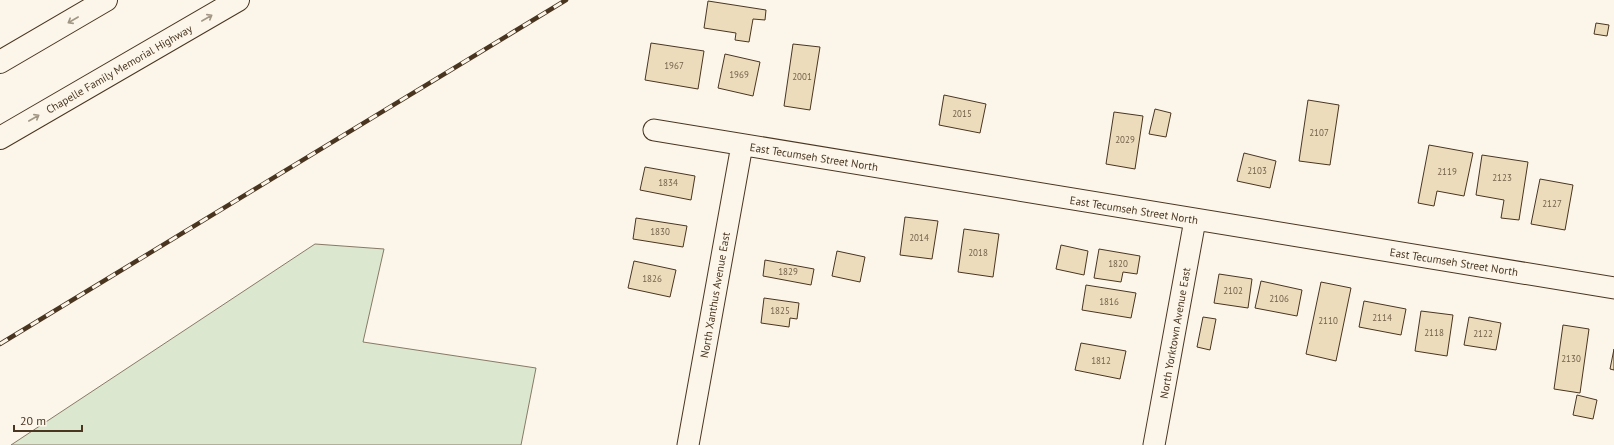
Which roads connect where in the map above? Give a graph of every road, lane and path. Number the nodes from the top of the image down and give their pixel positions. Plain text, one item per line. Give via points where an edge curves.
1 (106, 0) edge
2 (238, 0) edge
3 (0, 62) edge
4 (654, 130) dead end
5 (0, 138) edge
6 (742, 144) junction
7 (1195, 220) junction
8 (1614, 288) edge
9 (688, 445) edge
10 (1154, 445) edge

1 -> 3 highway
5 -> 2 highway, Chapelle Family Memorial Highway
4 - 6 street, East Tecumseh Street North
6 - 7 street, East Tecumseh Street North
6 - 9 street, North Xanthus Avenue East
7 - 8 street, East Tecumseh Street North
7 - 10 street, North Yorktown Avenue East

